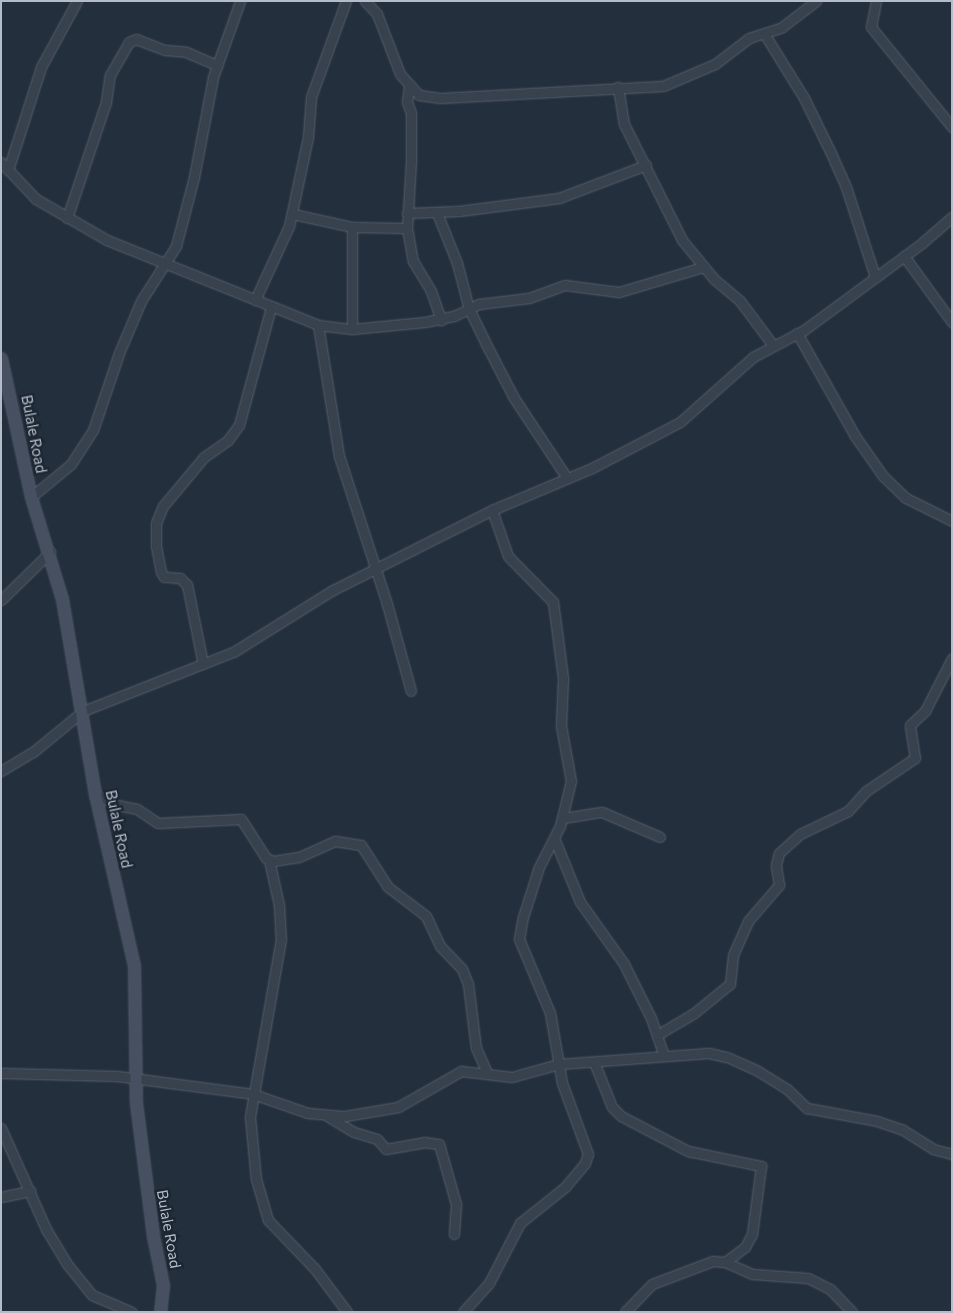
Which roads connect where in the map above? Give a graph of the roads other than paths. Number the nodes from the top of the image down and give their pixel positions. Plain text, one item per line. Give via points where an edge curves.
1 (77, 1) edge
2 (240, 1) edge
3 (346, 1) edge
4 (364, 1) edge
5 (816, 1) edge
6 (876, 1) edge
7 (766, 34) junction
8 (217, 64) junction
9 (409, 86) junction
10 (618, 87) junction
11 (952, 127) edge
12 (1, 162) edge
13 (646, 165) junction
14 (8, 170) junction
15 (407, 213) junction
16 (437, 213) junction
17 (293, 214) junction
18 (952, 217) edge
19 (66, 218) junction
20 (352, 227) junction
21 (407, 228) junction
22 (904, 256) junction
23 (162, 264) junction
24 (703, 267) junction
25 (875, 278) junction
26 (255, 300) junction
27 (271, 307) junction
28 (469, 309) junction
29 (441, 320) junction
30 (952, 322) edge
31 (318, 326) junction
32 (352, 329) junction
33 (797, 333) junction
34 (772, 344) junction
35 (1, 358) edge
36 (567, 478) junction
37 (31, 497) junction
38 (492, 510) junction
39 (952, 521) edge
40 (50, 552) junction
41 (374, 570) junction
42 (1, 600) edge
43 (952, 658) edge
44 (203, 664) junction
45 (411, 691) dead end
46 (83, 711) junction
47 (1, 771) edge
48 (95, 794) junction
49 (563, 818) junction
50 (660, 837) dead end
51 (554, 838) junction
52 (269, 860) junction
53 (657, 1035) junction
54 (664, 1056) junction
55 (594, 1062) junction
56 (559, 1064) junction
57 (487, 1072) junction
58 (1, 1073) edge
59 (136, 1080) junction
60 (253, 1094) junction
61 (326, 1116) junction
62 (1, 1128) edge
63 (952, 1154) edge
64 (30, 1191) junction
65 (1, 1197) edge
66 (454, 1234) dead end
67 (725, 1262) junction
68 (132, 1312) edge
69 (160, 1312) edge
70 (346, 1312) edge
71 (463, 1312) edge
72 (625, 1312) edge
73 (852, 1312) edge

1 - 14 street via 41,67
2 - 8 street
3 - 17 street via 311,97 308,137
4 - 9 street via 377,14 395,67
5 - 7 street via 782,28
6 - 11 street via 870,23 873,30
7 - 10 street via 749,38 705,69 663,86
7 - 25 street via 804,98 830,151 846,187
8 - 19 street via 136,39 129,42 110,75 106,102
8 - 23 street via 182,227 176,246
9 - 10 street via 418,95 440,98
9 - 15 street via 411,161
10 - 13 street via 624,124
12 - 14 street
13 - 16 street via 559,198
13 - 24 street via 682,240
14 - 19 street via 36,199
15 - 16 street
15 - 21 street
16 - 28 street via 457,263
17 - 20 street
17 - 26 street via 283,244
18 - 22 street
19 - 23 street
20 - 21 street
20 - 32 street
21 - 29 street via 413,261 431,291
22 - 25 street
22 - 30 street
23 - 26 street
23 - 37 street via 119,352 93,430 71,464
24 - 28 street via 619,292 565,285 529,298 486,303
24 - 34 street via 735,295
25 - 33 street
26 - 27 street
27 - 31 street
27 - 44 street via 239,425 228,440 198,464 163,506 156,523 161,572 164,577 180,578 187,585
28 - 29 street
28 - 36 street via 514,398
29 - 32 street
31 - 32 street
31 - 41 street via 337,446
33 - 34 street
33 - 39 street via 855,436 883,476 906,498
34 - 36 street via 738,369 680,422
35 - 37 street, Bulale Road
36 - 38 street
37 - 40 street, Bulale Road
38 - 41 street
38 - 49 street via 508,556 553,602 563,683 561,726 571,781
40 - 42 street
40 - 46 street, Bulale Road
41 - 44 street via 331,591 246,645
41 - 45 street
43 - 53 street via 925,711 910,725 915,758 866,790 848,812 800,834 779,853 776,865 779,885 748,921 733,955 730,984 694,1013
44 - 46 street
46 - 47 street via 33,752
46 - 48 street, Bulale Road
48 - 52 street via 117,805 137,809 158,823 241,819
48 - 59 street, Bulale Road via 134,965
49 - 50 street via 602,812
49 - 51 street
51 - 53 street via 580,902 624,964
51 - 56 street via 539,867 519,939 550,1013
52 - 57 street via 300,857 336,841 350,841 362,846 388,887 426,916 440,946 462,969 468,984 476,1048
52 - 60 street via 279,905 281,946
53 - 54 street
54 - 55 street
54 - 63 street via 709,1053 727,1057 780,1084 807,1108 877,1121 903,1130 933,1149
55 - 56 street
55 - 67 street via 612,1107 621,1116 688,1151 761,1166 752,1234 745,1247
56 - 57 street via 512,1077
56 - 71 street via 568,1105 588,1149 587,1158 565,1187 517,1227 489,1283
57 - 61 street via 461,1072 412,1101 386,1111
58 - 59 street via 117,1076
59 - 60 street
59 - 69 street, Bulale Road via 148,1200 163,1285
60 - 61 street
60 - 70 street via 250,1134 256,1179 266,1215 276,1230 315,1269
61 - 66 street via 354,1132 377,1139 386,1149 424,1142 439,1144 456,1204
62 - 64 street
64 - 65 street
64 - 68 street via 46,1229 84,1286 95,1296
67 - 72 street via 705,1262 652,1284
67 - 73 street via 752,1274 808,1278 830,1289

